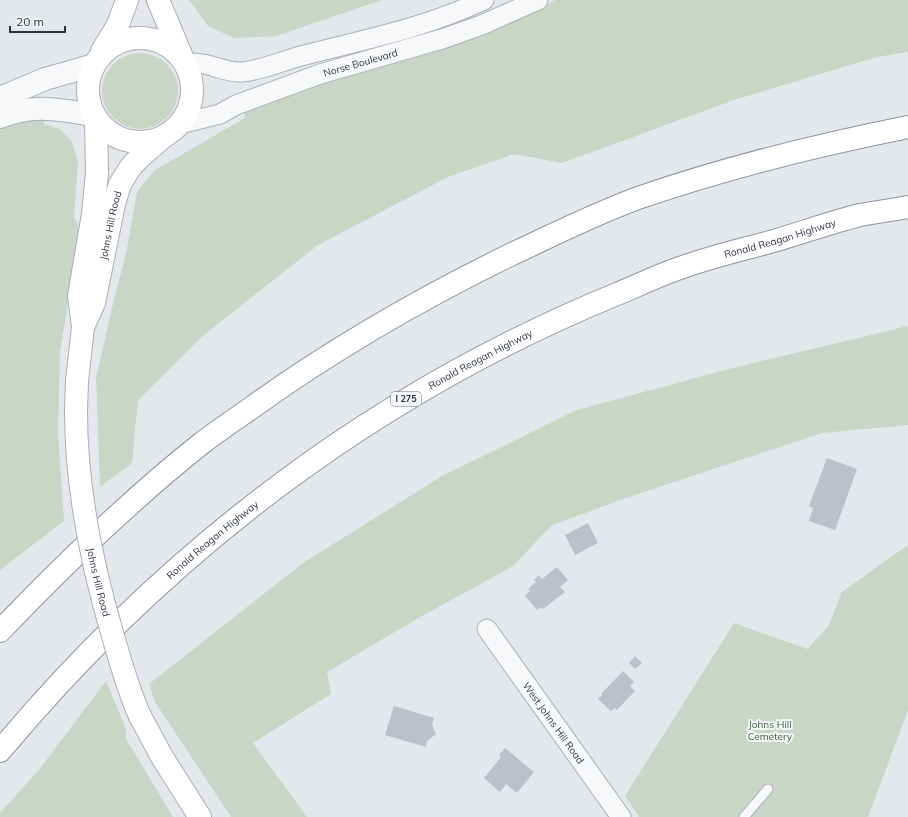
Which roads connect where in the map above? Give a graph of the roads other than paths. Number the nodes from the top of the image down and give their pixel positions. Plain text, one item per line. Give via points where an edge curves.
1 (126, 0) edge
2 (158, 0) edge
3 (484, 0) edge
4 (538, 0) edge
5 (184, 61) junction
6 (95, 62) junction
7 (0, 98) edge
8 (0, 117) edge
9 (95, 117) junction
10 (183, 121) junction
11 (908, 127) edge
12 (163, 137) junction
13 (908, 207) edge
14 (83, 327) junction
15 (487, 629) dead end
16 (0, 631) edge
17 (0, 751) edge
18 (768, 789) dead end
19 (200, 817) edge
20 (621, 817) edge
21 (744, 817) edge

1 - 6 main road via 118,25
2 - 5 main road
3 - 5 street, Norse Boulevard via 457,12 370,40 261,68 241,72
4 - 10 street, Norse Boulevard via 442,39 320,74 236,105 220,114
5 - 6 main road via 172,48 157,40 140,37 114,45
5 - 10 main road via 191,74 193,91 190,107
6 - 7 street
6 - 9 main road via 87,88 89,104
8 - 9 street via 26,110 50,108
9 - 12 main road via 106,130 119,138 133,142 148,142
9 - 14 main road, Johns Hill Road via 97,173 79,296
10 - 12 main road via 174,131
11 - 16 main road via 824,144 719,172 639,198 573,225 479,270 383,322 303,371 203,442 122,511
12 - 14 main road, Johns Hill Road via 138,159 120,184 94,303
13 - 17 main road, Ronald Reagan Highway / I 275 via 858,216 683,267 563,316 476,359 404,400 314,459 207,542 141,600 85,655
14 - 19 main road, Johns Hill Road, bridge via 77,381 76,441 88,540 131,697 162,757
15 - 20 street, West Johns Hill Road
18 - 21 lane

